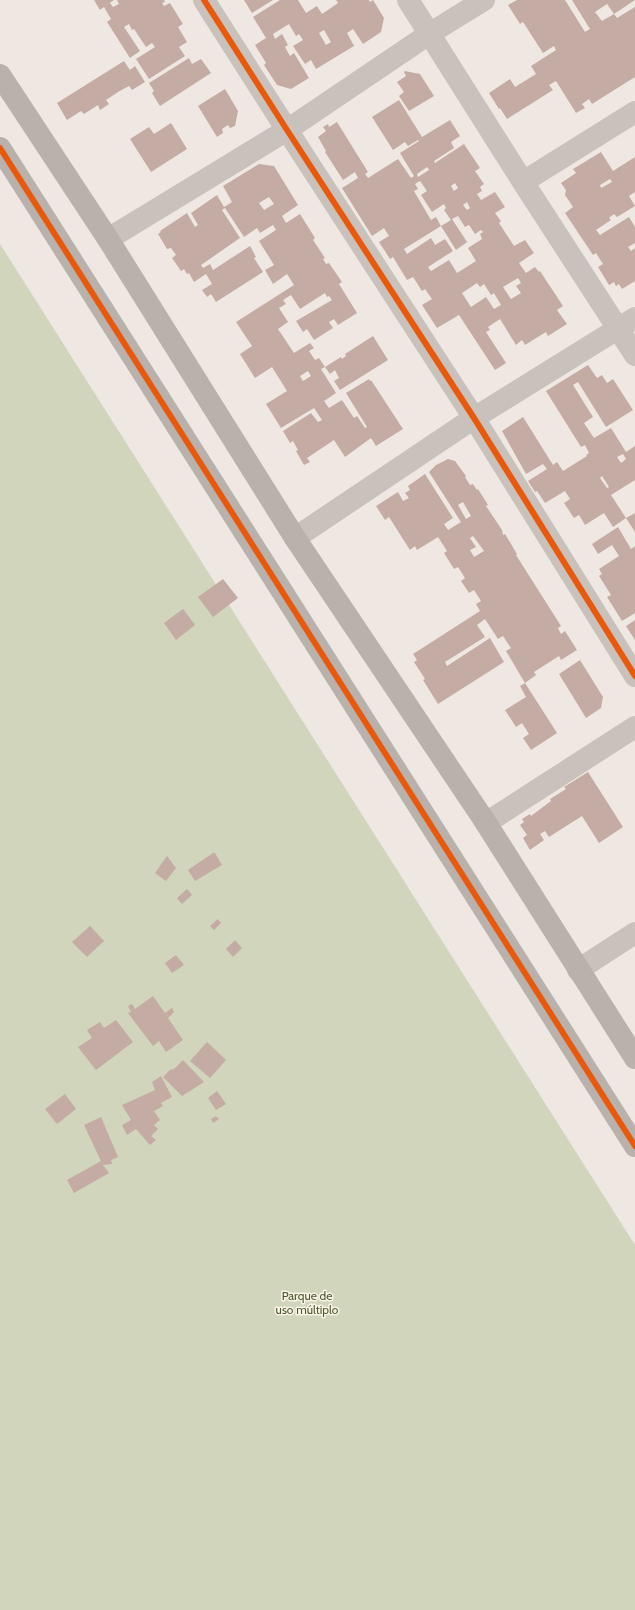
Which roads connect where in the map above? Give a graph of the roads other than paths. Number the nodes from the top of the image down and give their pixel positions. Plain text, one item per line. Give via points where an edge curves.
1 (204, 0) edge
2 (408, 0) edge
3 (484, 0) edge
4 (429, 34) junction
5 (0, 75) edge
6 (635, 112) edge
7 (287, 130) junction
8 (0, 148) edge
9 (523, 182) junction
10 (108, 239) junction
11 (627, 324) edge
12 (635, 355) edge
13 (474, 418) junction
14 (295, 538) junction
15 (635, 676) edge
16 (635, 727) edge
17 (486, 824) junction
18 (635, 933) edge
19 (578, 970) junction
20 (635, 1058) edge
21 (635, 1146) edge

1 - 7 street
2 - 4 street
3 - 4 street
4 - 7 street
4 - 9 street
5 - 10 street
6 - 9 street
7 - 10 street
7 - 13 street
8 - 21 street
9 - 11 street
10 - 14 street
11 - 12 street
11 - 13 street
13 - 14 street
13 - 15 street
14 - 17 street
16 - 17 street
17 - 19 street
18 - 19 street
19 - 20 street

